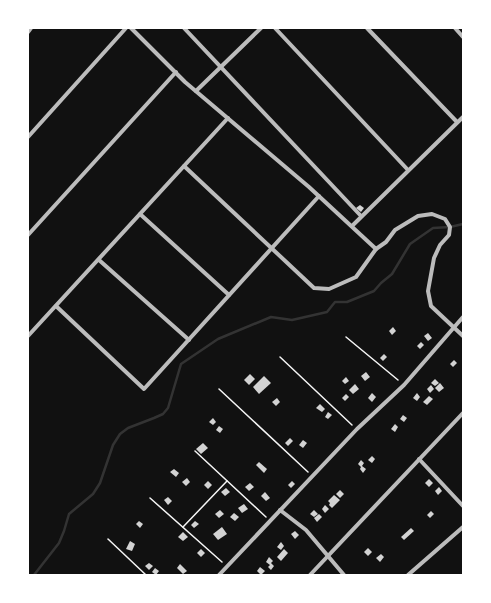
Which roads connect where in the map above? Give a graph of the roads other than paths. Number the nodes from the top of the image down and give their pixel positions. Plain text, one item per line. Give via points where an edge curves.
1 (126, 28) edge
2 (131, 28) edge
3 (184, 28) edge
4 (261, 28) edge
5 (275, 28) edge
6 (367, 28) edge
7 (455, 28) edge
8 (463, 37) edge
9 (221, 66) junction
10 (176, 72) junction
11 (196, 90) junction
12 (463, 117) edge
13 (228, 118) junction
14 (458, 122) junction
15 (28, 137) edge
16 (184, 166) junction
17 (408, 170) junction
18 (319, 196) junction
19 (140, 214) junction
20 (361, 216) junction
21 (352, 226) junction
22 (28, 235) edge
23 (272, 248) junction
24 (376, 249) junction
25 (98, 260) junction
26 (229, 295) junction
27 (56, 306) junction
28 (463, 317) edge
29 (454, 326) junction
30 (28, 336) edge
31 (463, 336) edge
32 (189, 340) junction
33 (463, 413) edge
34 (419, 459) junction
35 (463, 506) edge
36 (280, 510) junction
37 (463, 527) edge
38 (327, 556) junction
39 (219, 575) edge
40 (310, 575) edge
41 (344, 575) edge
42 (408, 575) edge

1 - 15 street
2 - 10 street
3 - 9 street
4 - 9 street
5 - 17 street
6 - 14 street
7 - 8 street
9 - 11 street
9 - 20 street
10 - 11 street
10 - 22 street
11 - 13 street
12 - 14 street
13 - 16 street
13 - 18 street
14 - 17 street
16 - 19 street
16 - 23 street
17 - 20 street
18 - 21 street
18 - 23 street
19 - 25 street
19 - 26 street
20 - 21 street
21 - 24 street
23 - 24 street via 314,288 328,289 356,277
23 - 26 street
24 - 29 street via 396,230 418,216 432,214 445,219 450,227 450,235 440,245 434,258 428,291 431,306
25 - 27 street
25 - 32 street
26 - 32 street
27 - 30 street
27 - 32 street via 144,389
28 - 29 street
29 - 31 street
29 - 36 street via 404,385 357,429
33 - 34 street
34 - 35 street
34 - 38 street
36 - 38 street via 306,530
36 - 39 street
37 - 42 street
38 - 40 street
38 - 41 street

